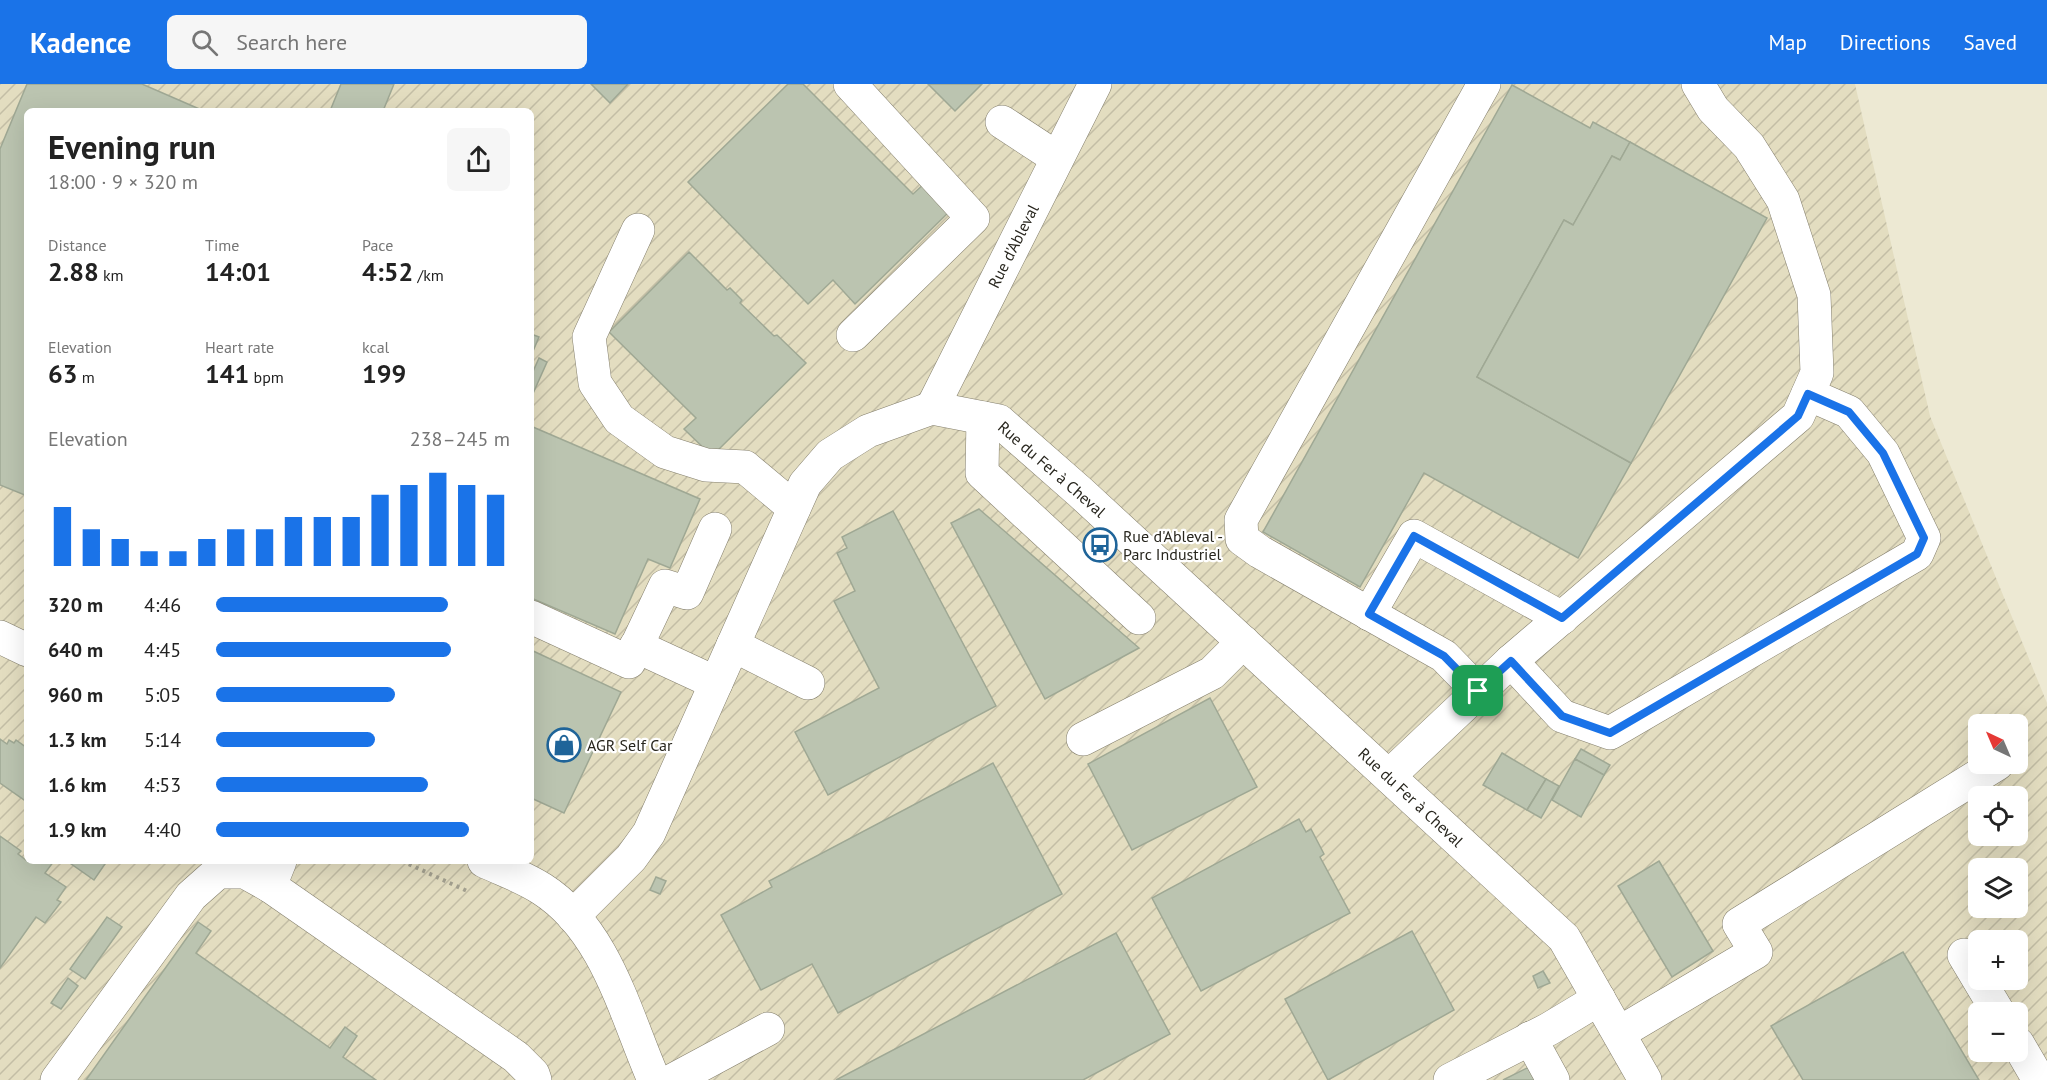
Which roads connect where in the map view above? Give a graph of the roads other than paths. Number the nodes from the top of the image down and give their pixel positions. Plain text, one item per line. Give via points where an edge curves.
1 (850, 84) edge
2 (1095, 84) edge
3 (1484, 84) edge
4 (1698, 84) edge
5 (1002, 122) dead end
6 (1057, 158) junction
7 (973, 218) junction
8 (638, 230) dead end
9 (1019, 233) junction
10 (853, 335) dead end
11 (1808, 394) junction
12 (932, 408) junction
13 (983, 418) junction
14 (794, 508) junction
15 (715, 529) dead end
16 (1369, 614) junction
17 (534, 618) edge
18 (1139, 618) dead end
19 (1562, 618) junction
20 (0, 637) edge
21 (1243, 642) junction
22 (734, 645) junction
23 (636, 646) junction
24 (24, 649) edge
25 (1511, 661) junction
26 (716, 683) junction
27 (808, 683) dead end
28 (1478, 691) junction
29 (1083, 740) dead end
30 (1981, 774) edge
31 (1389, 776) junction
32 (490, 864) edge
33 (275, 873) edge
34 (573, 916) junction
35 (1964, 955) dead end
36 (1599, 999) junction
37 (1992, 1002) edge
38 (768, 1029) dead end
39 (1618, 1033) junction
40 (1530, 1038) junction
41 (2028, 1061) edge
42 (57, 1080) edge
43 (535, 1080) edge
44 (654, 1080) edge
45 (673, 1080) edge
46 (1449, 1080) edge
47 (1553, 1080) edge
48 (1645, 1080) edge
49 (2039, 1080) edge

1 - 7 street
2 - 6 street, Rue d'Ableval
3 - 16 street via 1241,520 1242,539
4 - 11 street via 1713,109 1749,146 1783,200 1814,295 1817,373
5 - 6 street
6 - 9 street, Rue d'Ableval
7 - 9 street
7 - 10 street
8 - 14 street via 589,337 595,383 619,419 665,452 706,465 745,467
9 - 12 street, Rue d'Ableval
11 - 19 street via 1798,416
11 - 25 street via 1849,412 1883,453 1924,538 1917,554 1610,733 1562,716
12 - 13 street, Rue du Fer à Cheval
12 - 14 street via 868,431 830,455 805,484
13 - 18 street via 982,473
13 - 21 street, Rue du Fer à Cheval via 999,421
14 - 22 street
15 - 23 street via 687,593 665,586
16 - 19 street via 1414,536
16 - 28 street via 1444,656
17 - 23 street via 629,662
19 - 25 street
20 - 24 street
21 - 29 street via 1212,673
21 - 31 street, Rue du Fer à Cheval
22 - 26 street
22 - 27 street
23 - 26 street
25 - 28 street
26 - 34 street via 649,833 631,858
28 - 31 street
30 - 39 street via 1739,924 1756,952
31 - 36 street, Rue du Fer à Cheval via 1564,938
32 - 34 street via 542,888
33 - 42 street via 218,872 191,896
33 - 43 street via 516,1057
34 - 44 street via 609,972
35 - 37 street
36 - 39 street, Rue du Fer à Cheval
36 - 40 street
38 - 45 street
39 - 48 street, Rue du Fer à Cheval
40 - 46 street
40 - 47 street
41 - 49 street

